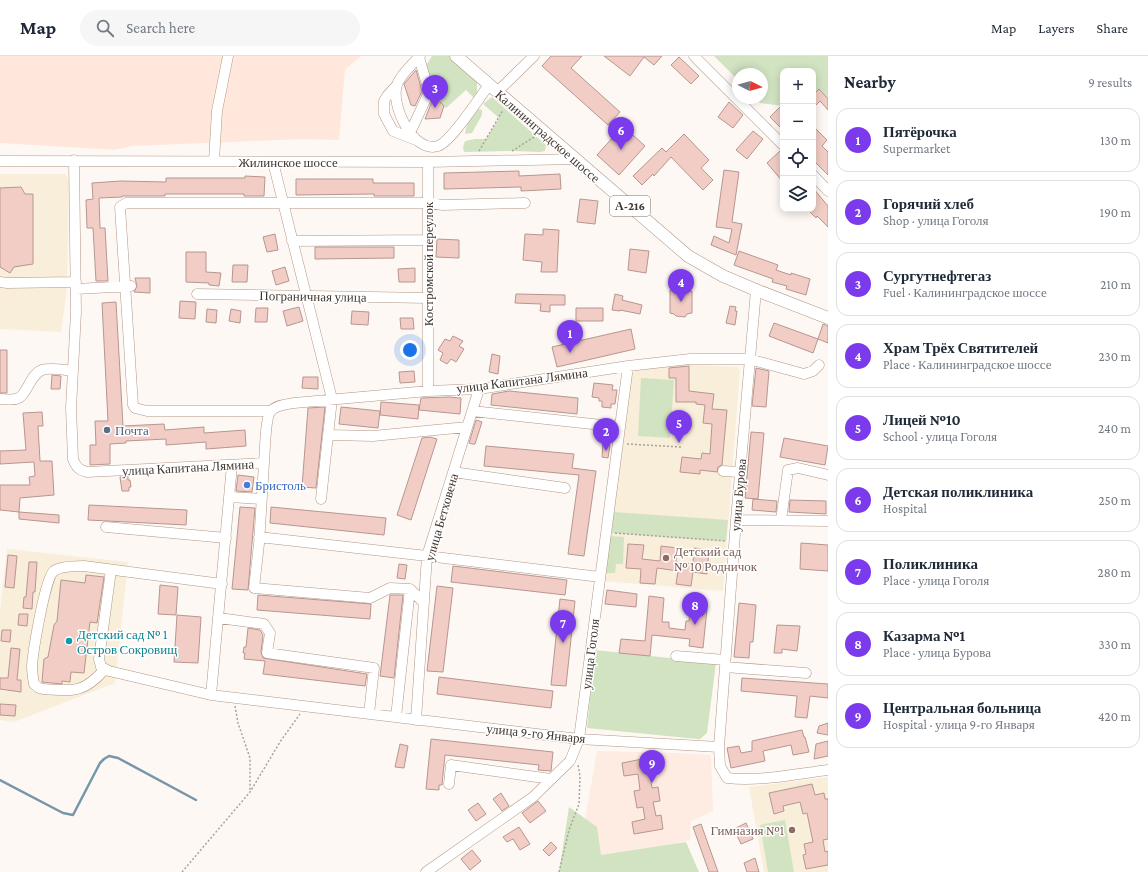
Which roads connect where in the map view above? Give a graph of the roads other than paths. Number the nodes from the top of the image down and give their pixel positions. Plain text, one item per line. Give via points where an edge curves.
1 (228, 56) edge
2 (456, 56) edge
3 (534, 56) edge
4 (694, 56) edge
5 (419, 57) edge
6 (397, 85) junction
7 (493, 89) junction
8 (413, 137) junction
9 (780, 142) edge
10 (74, 160) junction
11 (576, 160) junction
12 (0, 161) edge
13 (214, 161) junction
14 (272, 162) junction
15 (428, 162) junction
16 (814, 176) edge
17 (828, 191) edge
18 (282, 202) junction
19 (429, 203) junction
20 (525, 204) dead end
21 (428, 240) junction
22 (292, 241) junction
23 (0, 282) edge
24 (76, 285) junction
25 (128, 286) junction
26 (756, 290) junction
27 (197, 294) dead end
28 (306, 296) junction
29 (428, 298) junction
30 (828, 318) edge
31 (749, 359) junction
32 (819, 365) dead end
33 (628, 366) junction
34 (73, 371) junction
35 (479, 389) junction
36 (428, 391) junction
37 (0, 399) edge
38 (332, 399) junction
39 (271, 411) junction
40 (472, 411) junction
41 (467, 427) junction
42 (620, 427) junction
43 (329, 435) junction
44 (264, 463) junction
45 (232, 465) junction
46 (723, 471) dead end
47 (453, 472) junction
48 (740, 472) junction
49 (828, 474) edge
50 (565, 488) dead end
51 (230, 497) junction
52 (262, 499) junction
53 (321, 499) dead end
54 (736, 520) junction
55 (781, 520) junction
56 (828, 521) edge
57 (106, 527) dead end
58 (259, 537) junction
59 (226, 538) junction
60 (427, 556) junction
61 (111, 570) junction
62 (600, 577) junction
63 (222, 584) junction
64 (410, 589) junction
65 (424, 603) junction
66 (218, 618) junction
67 (676, 656) dead end
68 (725, 663) junction
69 (105, 669) junction
70 (806, 673) dead end
71 (216, 696) junction
72 (369, 714) junction
73 (396, 717) junction
74 (416, 720) junction
75 (579, 739) junction
76 (719, 747) junction
77 (828, 770) edge
78 (551, 779) junction
79 (449, 784) dead end
80 (426, 872) edge

1 - 13 street via 217,111
2 - 7 main road, Калининградское шоссе / А-216
3 - 7 street
4 - 9 street
5 - 6 street
5 - 8 street via 429,92
6 - 8 street via 399,111
6 - 8 street via 384,101 384,114 393,131
7 - 8 street via 448,140 438,146 426,145
7 - 11 main road, Калининградское шоссе / А-216
10 - 12 street, Жилинское шоссе
10 - 13 street, Жилинское шоссе
10 - 24 street, улица Капитана Лямина
11 - 15 street, Жилинское шоссе
11 - 26 main road, Калининградское шоссе / А-216 via 688,256 723,276
13 - 14 street, Жилинское шоссе
14 - 15 street, Жилинское шоссе
14 - 18 street
15 - 19 street, Костромской переулок
16 - 17 street
18 - 19 street
18 - 22 street
18 - 25 street via 121,205
19 - 20 street
19 - 21 street, Костромской переулок
21 - 22 street
21 - 29 street, Костромской переулок
22 - 28 street
23 - 24 street
24 - 25 street
24 - 34 street, улица Капитана Лямина
25 - 39 street via 135,408 147,411
26 - 30 main road, Калининградское шоссе / А-216
26 - 31 street, улица Бурова
27 - 28 street, Пограничная улица
28 - 29 street, Пограничная улица
28 - 38 street
29 - 36 street, Костромской переулок
31 - 32 street, улица Капитана Лямина via 804,374 813,371
31 - 33 street, улица Капитана Лямина via 690,359
31 - 48 street, улица Бурова
33 - 35 street, улица Капитана Лямина
33 - 42 street, улица Гоголя
34 - 37 street via 44,369 34,376 17,399
34 - 45 street, улица Капитана Лямина via 73,459 80,470 87,472
35 - 36 street, улица Капитана Лямина
35 - 40 street, улица Бетховена
36 - 38 street, улица Капитана Лямина
38 - 39 street, улица Капитана Лямина via 294,403
38 - 43 street
39 - 44 street, улица Капитана Лямина via 267,422
40 - 41 street, улица Бетховена
40 - 42 street
41 - 43 street via 374,436
41 - 47 street, улица Бетховена
42 - 62 street, улица Гоголя
43 - 53 street
44 - 45 street, улица Капитана Лямина
44 - 52 street
45 - 51 street
46 - 48 street
47 - 50 street
47 - 60 street, улица Бетховена
48 - 54 street, улица Бурова
49 - 55 street via 798,468 788,470
51 - 52 street
51 - 59 street
52 - 58 street
54 - 55 street
54 - 68 street, улица Бурова
55 - 56 street
57 - 59 street
58 - 60 street
58 - 64 street via 254,588 370,598 390,588
59 - 63 street
60 - 62 street
60 - 65 street, улица Бетховена
61 - 63 street
61 - 69 street via 100,659
61 - 69 street via 84,566 54,570 44,595 32,666 34,684 39,688 70,691 91,684
62 - 75 street, улица Гоголя
63 - 66 street
64 - 65 street
64 - 73 street
65 - 74 street, улица Бетховена
66 - 71 street
66 - 72 street via 264,624 270,633 267,653 374,668
67 - 68 street
68 - 70 street
68 - 76 street, улица Бурова
69 - 71 street, улица 9-го Января
71 - 72 street, улица 9-го Января
72 - 73 street, улица 9-го Января
73 - 74 street, улица 9-го Января
74 - 75 street, улица 9-го Января
75 - 76 street, улица 9-го Января
75 - 78 street, улица Гоголя via 570,761
76 - 77 street via 720,766 727,778 763,778
78 - 79 street via 451,765
78 - 80 street, улица Гоголя via 533,798

